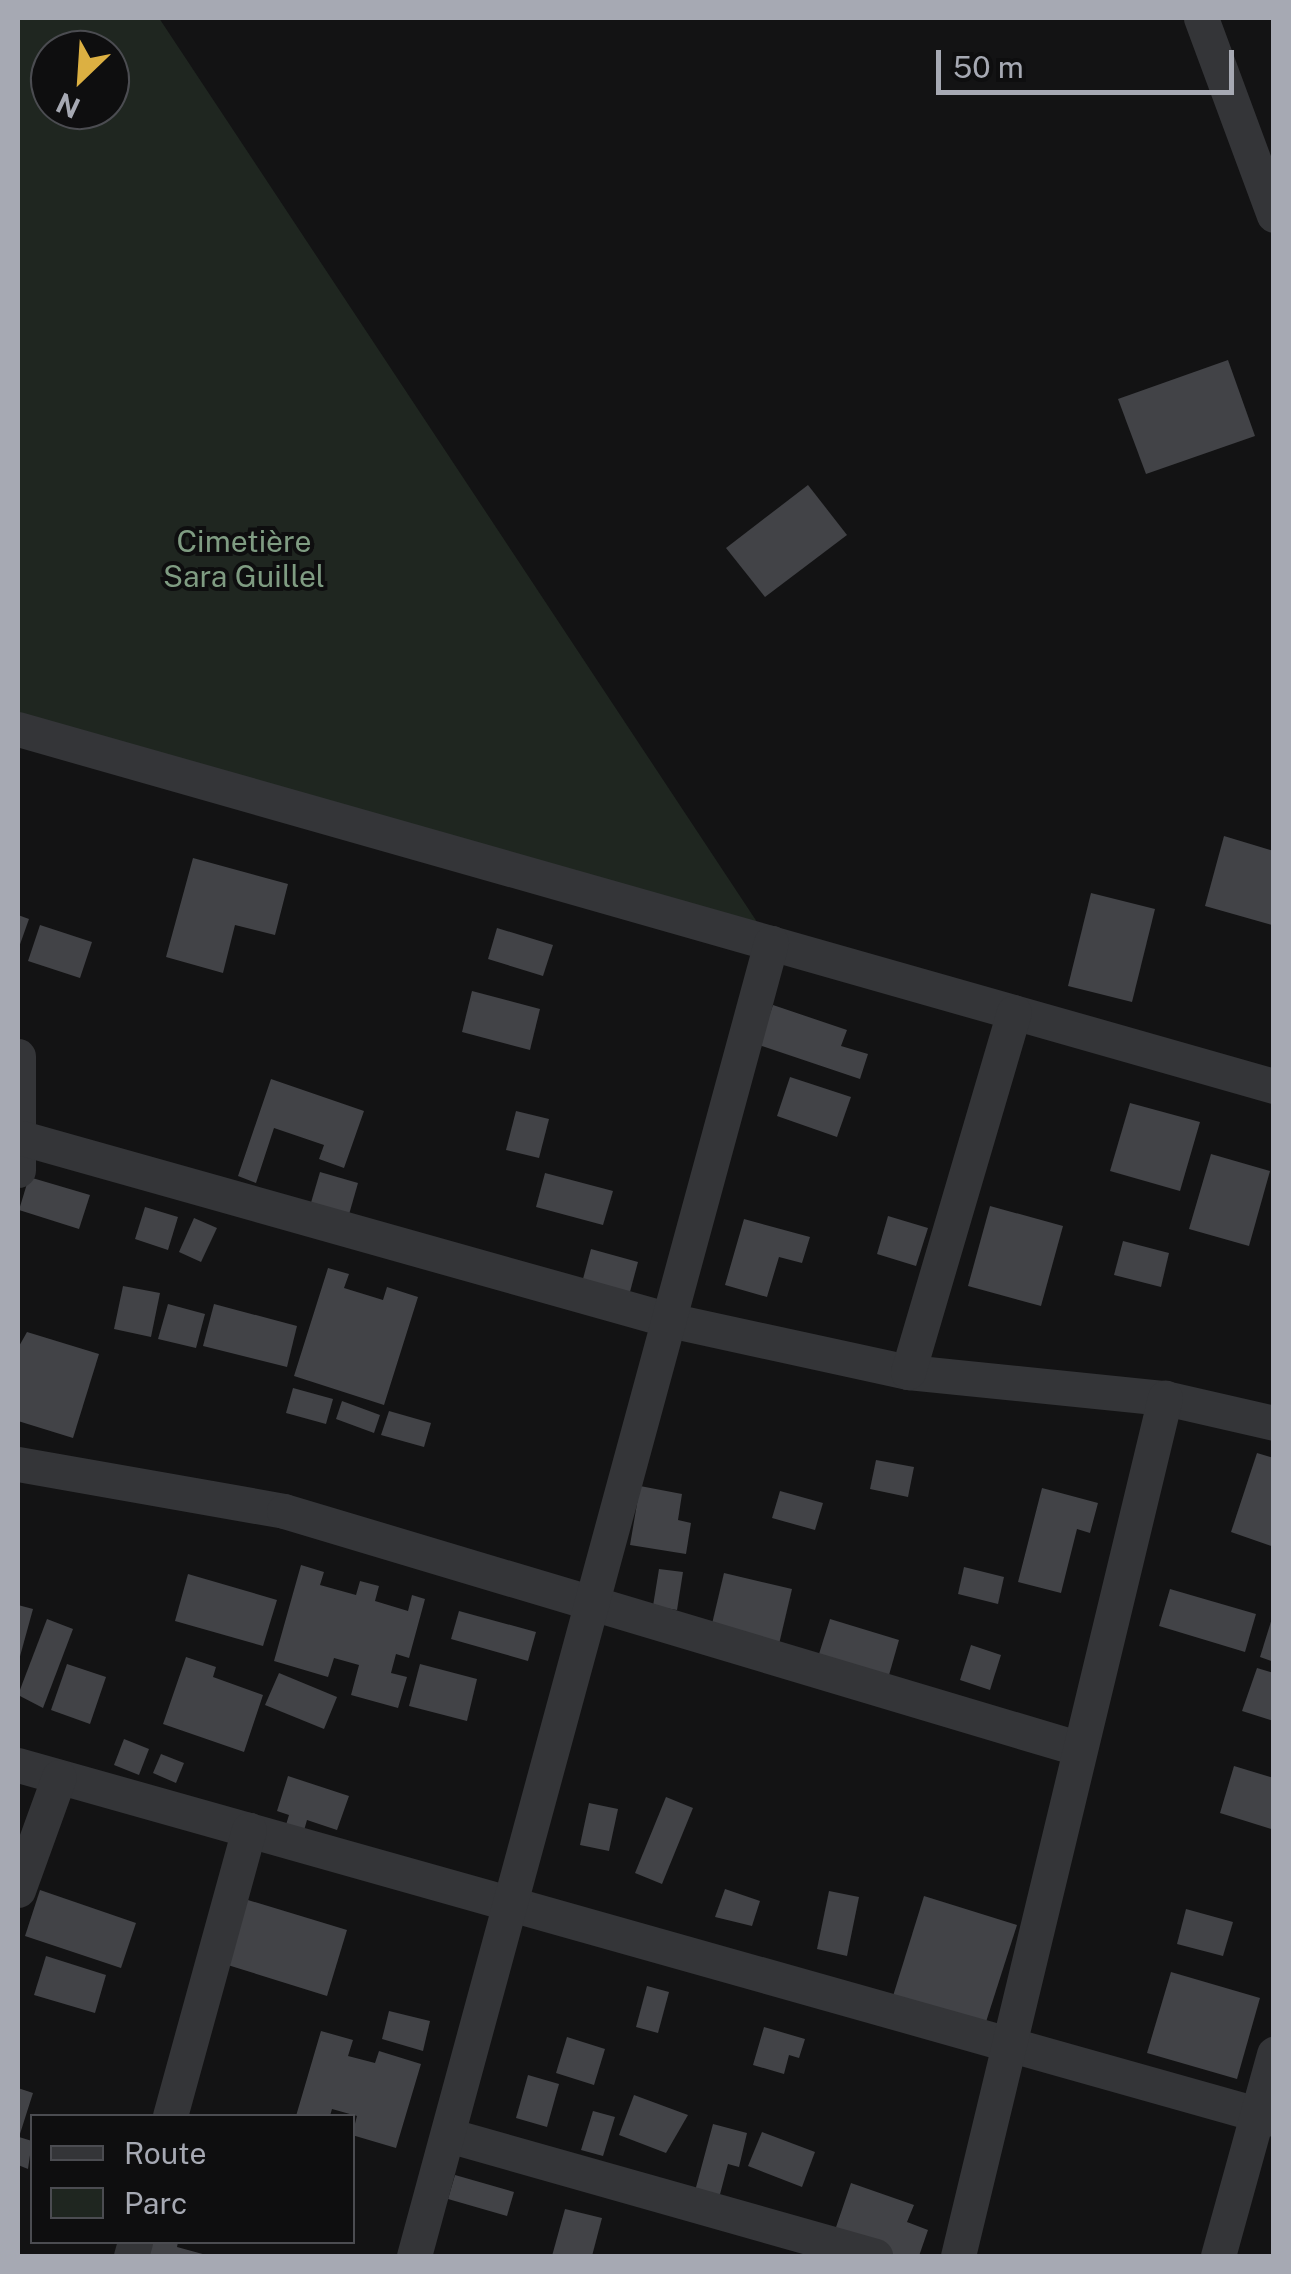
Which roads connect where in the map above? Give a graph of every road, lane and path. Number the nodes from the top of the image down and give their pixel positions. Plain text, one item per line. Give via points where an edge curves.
1 (1200, 18) edge
2 (1274, 216) edge
3 (18, 729) edge
4 (771, 943) junction
5 (1014, 1012) junction
6 (18, 1056) edge
7 (1274, 1086) edge
8 (20, 1154) edge
9 (669, 1320) junction
10 (908, 1372) junction
11 (1165, 1398) junction
12 (1274, 1422) edge
13 (18, 1464) edge
14 (592, 1600) junction
15 (1077, 1748) junction
16 (18, 1765) edge
17 (59, 1776) junction
18 (249, 1830) junction
19 (18, 1890) edge
20 (510, 1904) junction
21 (1012, 2045) junction
22 (1274, 2054) edge
23 (171, 2114) edge
24 (1265, 2116) edge
25 (448, 2134) junction
26 (414, 2256) edge
27 (875, 2256) edge
28 (958, 2256) edge
29 (1218, 2256) edge

1 - 2 street
3 - 4 street
4 - 5 street
4 - 9 street
5 - 7 street
5 - 10 street
6 - 8 street
8 - 9 street
9 - 10 street
9 - 14 street
10 - 11 street
11 - 12 street
11 - 15 street
13 - 14 street via 284,1510
14 - 15 street
14 - 20 street
15 - 21 street
16 - 17 street
17 - 18 street
17 - 19 street
18 - 20 street
18 - 23 street
20 - 21 street
20 - 25 street
21 - 24 street
21 - 28 street
22 - 24 street
24 - 29 street
25 - 26 street
25 - 27 street

